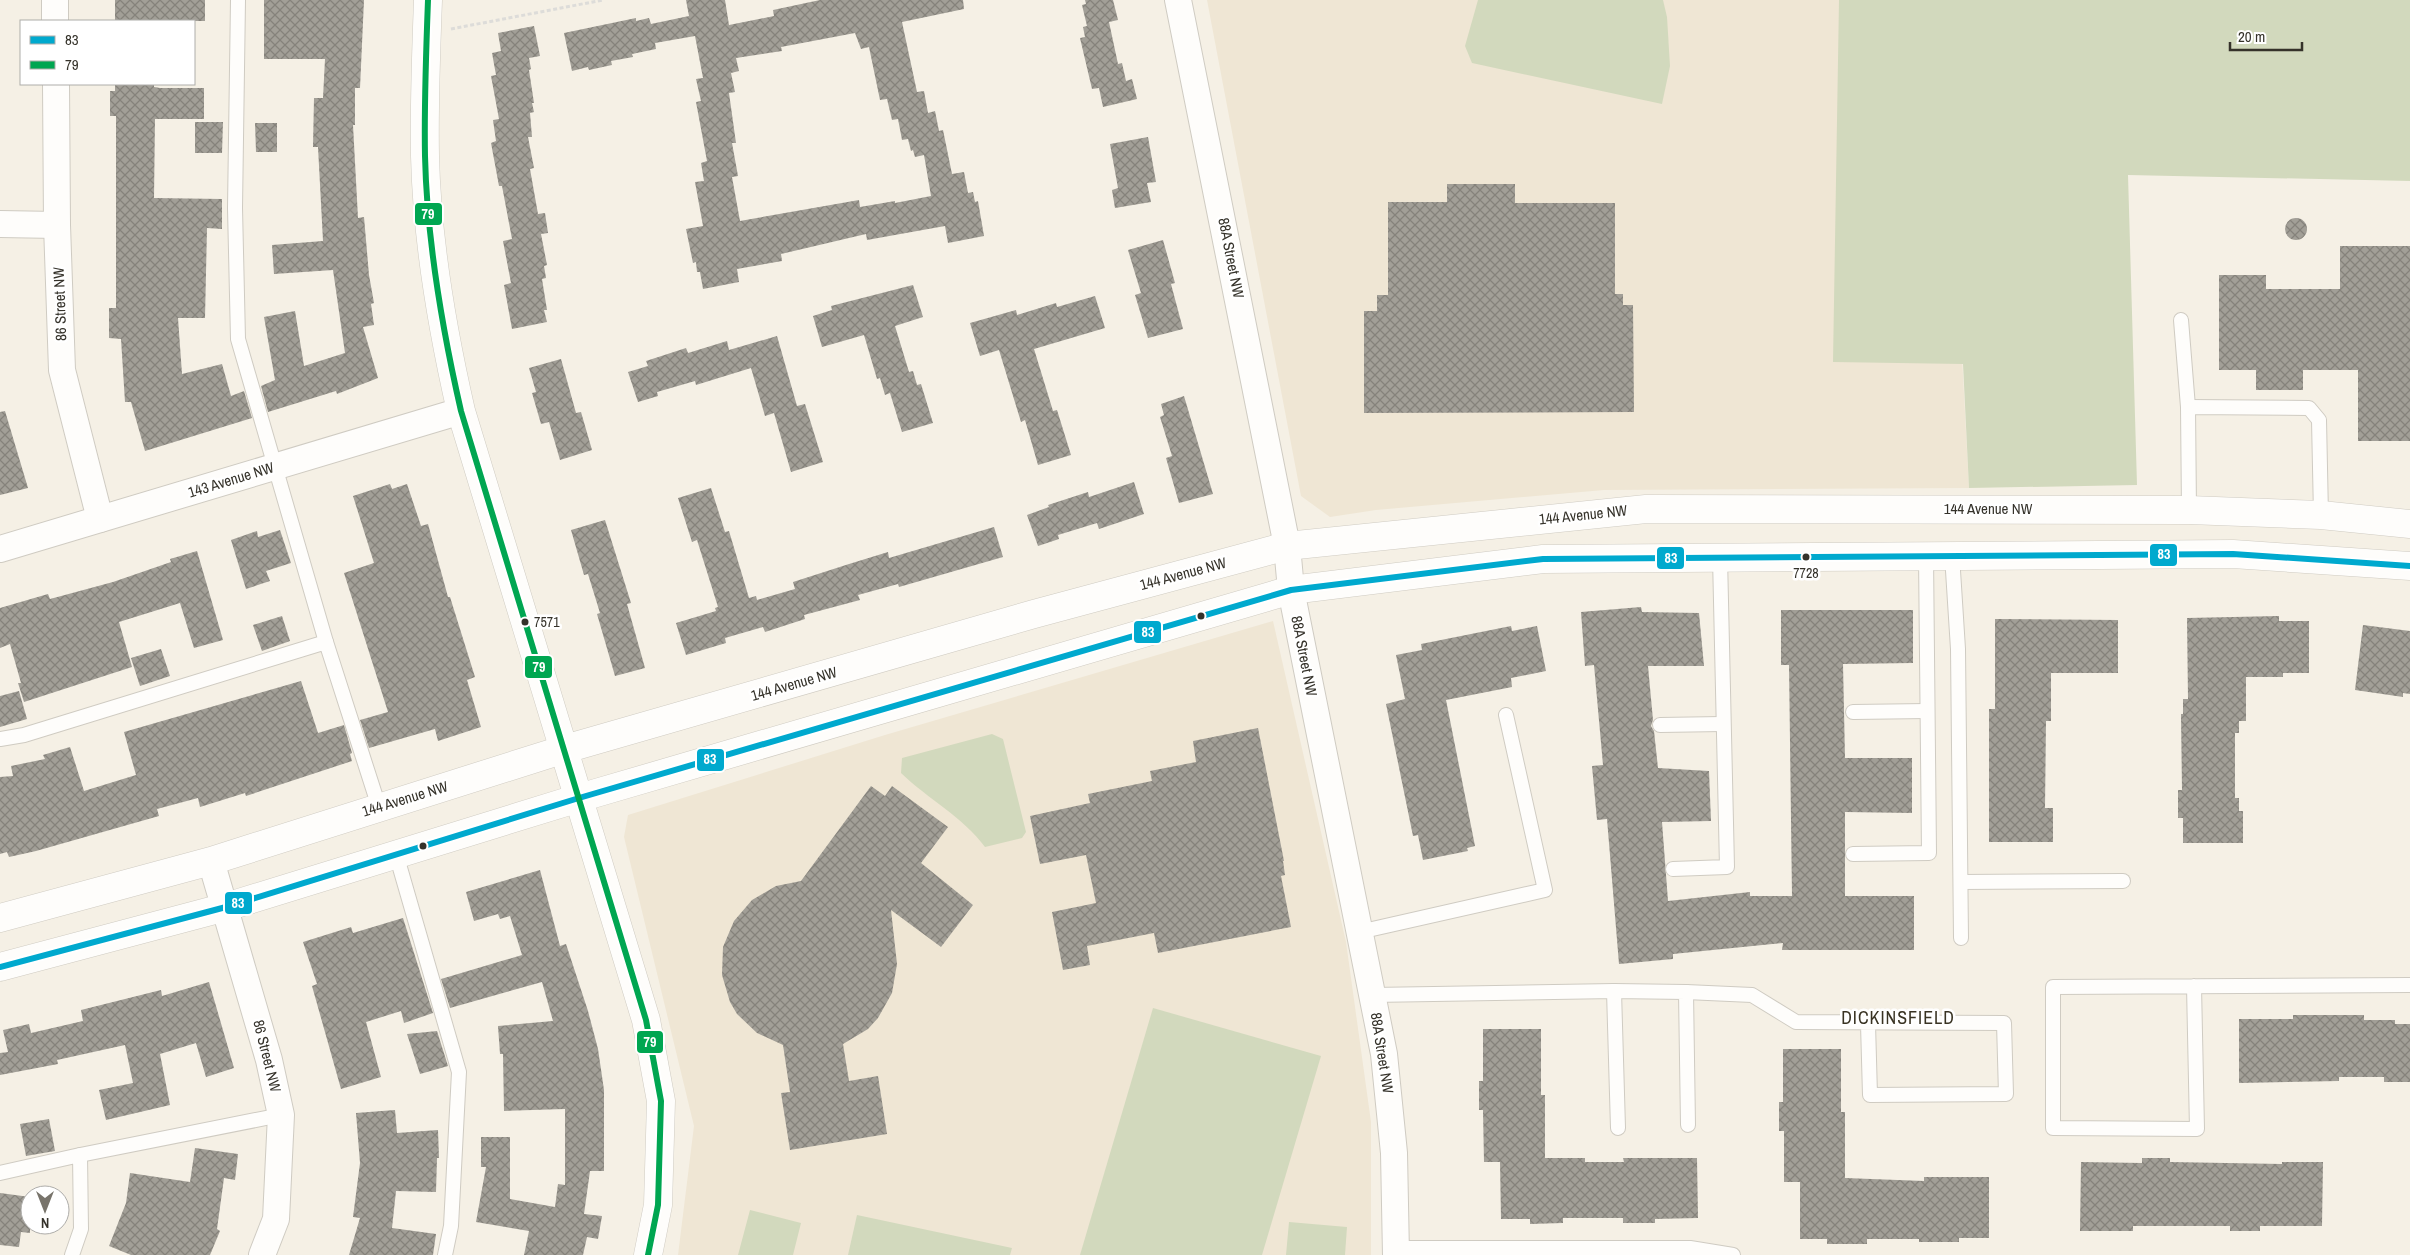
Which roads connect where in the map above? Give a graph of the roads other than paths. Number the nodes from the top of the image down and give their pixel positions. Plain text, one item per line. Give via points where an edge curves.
1 (55, 0) edge
2 (238, 0) edge
3 (428, 0) edge
4 (1178, 0) edge
5 (56, 20) edge
6 (56, 85) edge
7 (0, 224) edge
8 (57, 224) junction
9 (2181, 320) dead end
10 (2188, 406) junction
11 (461, 411) junction
12 (275, 466) junction
13 (2189, 510) junction
14 (2321, 515) junction
15 (100, 519) junction
16 (2410, 524) edge
17 (1287, 546) junction
18 (0, 549) edge
19 (1926, 555) junction
20 (1952, 555) junction
21 (1720, 557) junction
22 (2410, 566) edge
23 (1291, 590) junction
24 (326, 642) junction
25 (1927, 711) junction
26 (1853, 712) dead end
27 (1506, 715) dead end
28 (1722, 724) junction
29 (1660, 725) dead end
30 (0, 739) edge
31 (565, 750) junction
32 (579, 798) junction
33 (379, 807) junction
34 (396, 854) junction
35 (1853, 854) dead end
36 (211, 860) junction
37 (1673, 869) dead end
38 (2123, 881) dead end
39 (1961, 882) junction
40 (226, 907) junction
41 (0, 918) edge
42 (1359, 932) junction
43 (1961, 938) dead end
44 (0, 967) edge
45 (2410, 985) edge
46 (2194, 986) junction
47 (1614, 991) junction
48 (1686, 992) junction
49 (1372, 995) junction
50 (1868, 1024) junction
51 (281, 1116) junction
52 (1688, 1125) dead end
53 (1618, 1128) dead end
54 (80, 1155) junction
55 (0, 1173) edge
56 (1396, 1251) edge
57 (72, 1255) edge
58 (262, 1255) edge
59 (445, 1255) edge
60 (648, 1255) edge
61 (1733, 1255) edge

1 - 5 street
2 - 12 lane via 235,208 238,339
3 - 11 street via 425,156 429,216 445,342
4 - 17 street, 88A Street NW
6 - 8 street, 86 Street NW
7 - 8 street
8 - 15 street, 86 Street NW via 62,370
9 - 10 lane
10 - 13 lane
10 - 14 lane via 2309,408 2319,420
11 - 12 street, 143 Avenue NW
11 - 31 street
12 - 15 street, 143 Avenue NW
12 - 24 lane
13 - 14 street, 144 Avenue NW
13 - 17 street, 144 Avenue NW via 1646,509
14 - 16 street, 144 Avenue NW
15 - 18 street, 143 Avenue NW
17 - 23 street, 88A Street NW
17 - 31 street, 144 Avenue NW via 1044,612
19 - 20 street
19 - 21 street
19 - 25 lane
20 - 22 street via 2233,554
20 - 39 lane via 1958,649
21 - 23 street via 1543,559
21 - 28 lane
23 - 32 street
23 - 42 street, 88A Street NW
24 - 30 lane via 24,735
24 - 33 lane
25 - 26 lane
25 - 35 lane via 1929,853
27 - 42 lane via 1545,890
28 - 29 lane
28 - 37 lane via 1727,867
31 - 32 street
31 - 33 street, 144 Avenue NW
32 - 34 street
32 - 60 street via 646,1020 660,1101 658,1206
33 - 36 street, 144 Avenue NW
34 - 40 street
34 - 59 lane via 459,1072 451,1226
36 - 40 street, 86 Street NW
36 - 41 street, 144 Avenue NW
38 - 39 lane
39 - 43 lane
40 - 44 street
40 - 51 street, 86 Street NW via 269,1060
42 - 49 street, 88A Street NW
45 - 46 lane
46 - 46 lane via 2197,1129 2053,1128 2053,987
47 - 48 lane
47 - 49 lane
47 - 53 lane
48 - 50 lane via 1752,995 1796,1022
48 - 52 lane
49 - 56 street, 88A Street NW via 1384,1054 1392,1133
50 - 50 lane via 2004,1023 2006,1094 1870,1095
51 - 54 lane
51 - 58 street, 86 Street NW via 276,1219
54 - 55 lane
54 - 57 lane via 81,1228
56 - 61 lane via 1690,1248

